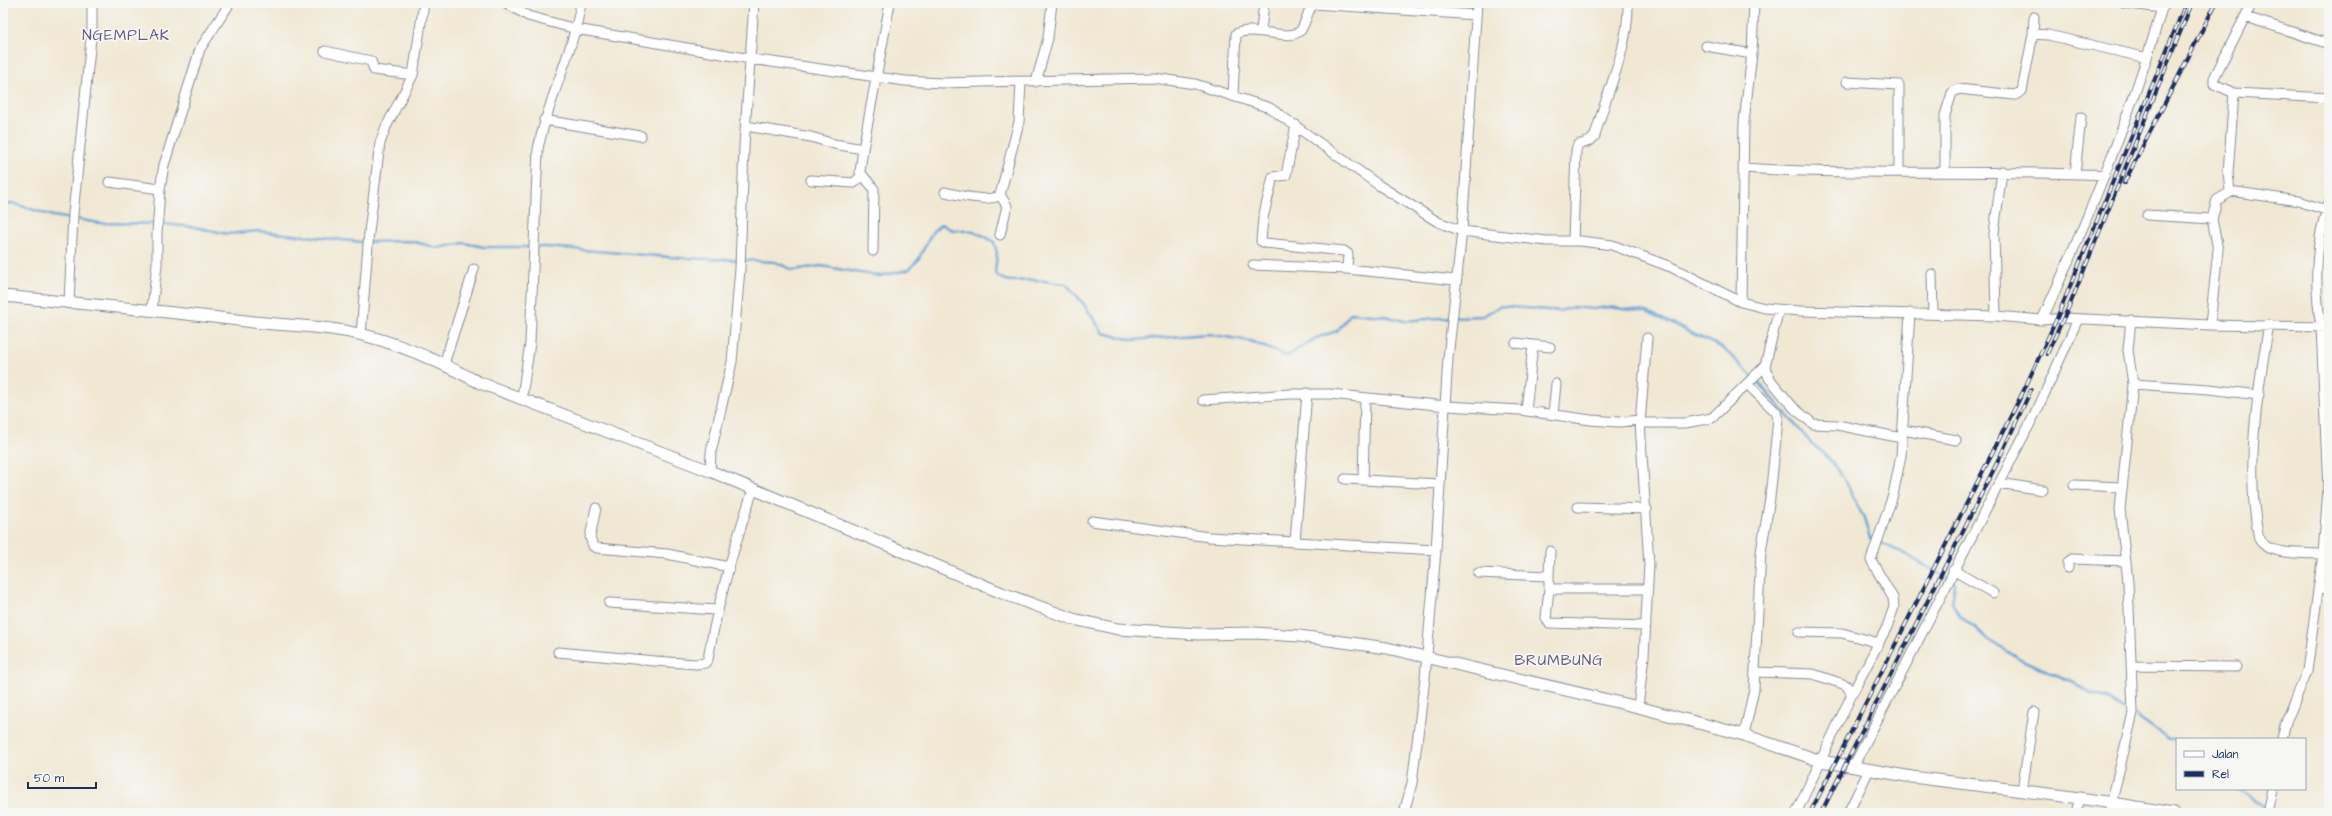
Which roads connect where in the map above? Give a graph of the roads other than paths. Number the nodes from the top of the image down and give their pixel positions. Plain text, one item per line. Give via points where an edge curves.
1 (92, 3) edge
2 (230, 3) edge
3 (424, 3) edge
4 (506, 3) edge
5 (581, 3) edge
6 (754, 3) edge
7 (890, 3) edge
8 (1052, 3) edge
9 (1264, 3) edge
10 (1477, 3) edge
11 (1628, 3) edge
12 (1754, 3) edge
13 (2123, 3) edge
14 (2252, 3) edge
15 (2164, 6) edge
16 (1476, 16) junction
17 (2246, 17) junction
18 (2034, 18) dead end
19 (576, 30) junction
20 (1261, 30) junction
21 (2033, 34) junction
22 (2329, 44) edge
23 (1706, 46) dead end
24 (325, 51) dead end
25 (1752, 54) junction
26 (2147, 58) junction
27 (751, 59) junction
28 (413, 75) junction
29 (876, 78) junction
30 (1022, 82) junction
31 (1036, 82) junction
32 (1848, 82) dead end
33 (2234, 93) junction
34 (1232, 95) junction
35 (2329, 98) edge
36 (2081, 117) dead end
37 (544, 120) junction
38 (1296, 125) junction
39 (746, 126) junction
40 (641, 136) dead end
41 (863, 149) junction
42 (1744, 168) junction
43 (1899, 171) junction
44 (1945, 171) junction
45 (2002, 171) junction
46 (2075, 174) junction
47 (862, 175) junction
48 (2105, 175) junction
49 (811, 180) dead end
50 (109, 182) dead end
51 (160, 189) junction
52 (945, 192) dead end
53 (2231, 192) junction
54 (1000, 195) junction
55 (2328, 206) edge
56 (2147, 215) dead end
57 (2212, 219) junction
58 (1462, 231) junction
59 (1000, 235) dead end
60 (1572, 241) junction
61 (873, 251) dead end
62 (1253, 265) dead end
63 (474, 269) dead end
64 (1347, 270) junction
65 (1932, 274) dead end
66 (1456, 280) junction
67 (3, 296) edge
68 (1741, 302) junction
69 (69, 304) junction
70 (152, 309) junction
71 (1779, 309) junction
72 (1910, 314) junction
73 (1933, 314) junction
74 (1996, 316) junction
75 (2078, 319) junction
76 (2042, 320) junction
77 (2131, 320) junction
78 (2210, 325) junction
79 (2269, 325) junction
80 (2325, 326) edge
81 (361, 335) junction
82 (1647, 338) dead end
83 (1516, 343) dead end
84 (1533, 345) junction
85 (1550, 347) dead end
86 (444, 364) junction
87 (1762, 368) junction
88 (1556, 384) dead end
89 (1746, 384) junction
90 (2133, 384) junction
91 (1307, 393) junction
92 (2259, 395) junction
93 (522, 397) junction
94 (1365, 399) junction
95 (1203, 400) dead end
96 (1446, 406) junction
97 (1526, 411) junction
98 (1553, 414) junction
99 (1640, 422) junction
100 (1902, 434) junction
101 (1956, 440) dead end
102 (710, 472) junction
103 (1344, 479) dead end
104 (1363, 480) junction
105 (1999, 483) junction
106 (1439, 484) junction
107 (2074, 485) dead end
108 (2121, 487) junction
109 (753, 490) junction
110 (2043, 490) dead end
111 (1578, 507) dead end
112 (596, 508) dead end
113 (1647, 509) junction
114 (1092, 521) dead end
115 (1295, 541) junction
116 (1436, 550) junction
117 (1550, 551) dead end
118 (2323, 554) junction
119 (2126, 561) junction
120 (729, 566) junction
121 (2068, 568) dead end
122 (1952, 572) junction
123 (1478, 573) dead end
124 (1548, 576) junction
125 (2319, 588) junction
126 (1549, 589) junction
127 (1648, 589) junction
128 (2329, 590) edge
129 (1993, 593) dead end
130 (609, 603) dead end
131 (716, 610) junction
132 (1646, 626) junction
133 (1799, 632) dead end
134 (1879, 643) junction
135 (558, 652) dead end
136 (1426, 658) junction
137 (2131, 666) junction
138 (2236, 667) dead end
139 (1755, 672) junction
140 (1852, 694) junction
141 (1638, 707) junction
142 (2034, 712) dead end
143 (1744, 735) junction
144 (2282, 738) edge
145 (1821, 761) junction
146 (1853, 767) junction
147 (1869, 770) junction
148 (2272, 790) edge
149 (2022, 791) junction
150 (2080, 798) junction
151 (2111, 808) edge
152 (2268, 808) edge
153 (1404, 813) edge
154 (1796, 813) edge
155 (1848, 813) edge
156 (2076, 813) edge
157 (2174, 813) edge

1 - 69 street via 92,29 72,227
2 - 51 street via 200,49 164,165
3 - 28 street
4 - 19 street via 528,16
5 - 19 street
6 - 27 street
7 - 29 street
8 - 31 street via 1048,38
9 - 20 street
10 - 16 street
11 - 60 street via 1618,63 1595,136 1590,141 1578,145 1576,150
12 - 25 street
13 - 15 street
14 - 17 street
15 - 26 street
16 - 20 street via 1319,3 1311,7 1297,33 1277,34
16 - 58 street
17 - 22 street
17 - 33 street via 2214,80 2216,86
18 - 21 street
19 - 27 street
19 - 37 street
20 - 34 street via 1238,32 1234,36
21 - 26 street via 2048,35
21 - 44 street via 2020,93 2015,95 1958,89 1952,93 1945,116
23 - 25 street
24 - 28 street via 371,61 374,70
25 - 42 street via 1745,112
26 - 48 street
27 - 29 street
27 - 39 street
28 - 81 street via 380,143 369,232
29 - 30 street via 942,83
29 - 41 street
30 - 31 street
30 - 54 street via 1019,122
31 - 34 street via 1154,78 1195,84
32 - 43 street via 1899,85
33 - 35 street
33 - 53 street via 2228,173
34 - 38 street via 1270,108
36 - 46 street
37 - 40 street
37 - 93 street via 538,149 530,343
38 - 58 street via 1380,186 1438,222
38 - 64 street via 1286,175 1272,177 1261,241 1344,251 1348,255
39 - 41 street
39 - 102 street via 742,245 732,362 711,452
41 - 47 street via 860,169
42 - 43 street
42 - 68 street
43 - 44 street
44 - 45 street
45 - 46 street
45 - 74 street via 1994,227
46 - 48 street
47 - 49 street via 854,183
47 - 61 street via 874,189
48 - 76 street
50 - 51 street
51 - 70 street
52 - 54 street via 985,198
53 - 55 street
53 - 57 street via 2217,200
54 - 59 street via 1007,206
55 - 80 street via 2317,267 2317,304
56 - 57 street
57 - 78 street via 2218,250
58 - 60 street via 1547,242
58 - 66 street
60 - 68 street via 1621,248 1672,267
62 - 64 street
63 - 86 street
64 - 66 street
65 - 73 street
66 - 96 street
67 - 69 street
68 - 71 street
69 - 70 street
70 - 81 street via 264,324 332,329
71 - 72 street
71 - 87 street
72 - 73 street
72 - 100 street
73 - 74 street
74 - 76 street
75 - 76 street
75 - 77 street
75 - 105 street via 2048,389
77 - 78 street
77 - 90 street via 2128,350
78 - 79 street
79 - 80 street
79 - 92 street
80 - 118 street via 2328,490
81 - 86 street
82 - 99 street
83 - 84 street
84 - 85 street
84 - 97 street
86 - 93 street via 478,382
87 - 89 street
87 - 100 street via 1793,408 1813,424
88 - 98 street
89 - 99 street via 1712,418 1685,424
89 - 139 street via 1776,412 1778,419 1770,498 1761,552
90 - 92 street
90 - 108 street
91 - 94 street
91 - 95 street
91 - 115 street
92 - 118 street via 2253,473 2259,540 2262,545 2274,550
93 - 102 street
94 - 96 street
94 - 104 street
96 - 97 street
96 - 106 street
97 - 98 street
98 - 99 street
99 - 113 street via 1642,483
100 - 101 street
100 - 134 street via 1893,494 1871,555 1872,565 1894,603 1887,628
102 - 109 street
103 - 104 street
104 - 106 street
105 - 110 street
105 - 122 street
106 - 116 street
107 - 108 street
108 - 119 street via 2120,509
109 - 120 street
109 - 136 street via 1002,593 1073,619 1118,629 1299,636 1387,648
111 - 113 street
112 - 120 street via 590,537 593,546 597,548 667,554
113 - 127 street
114 - 115 street via 1209,537
115 - 116 street
116 - 136 street
117 - 124 street
118 - 125 street
119 - 121 street via 2072,559 2068,562
119 - 137 street
120 - 131 street
122 - 129 street
122 - 146 street
123 - 124 street
124 - 126 street
125 - 128 street
125 - 144 street via 2307,671
126 - 127 street
126 - 132 street via 1546,618 1549,623
127 - 132 street
130 - 131 street
131 - 135 street via 708,659 702,664
132 - 141 street
133 - 134 street via 1842,633
134 - 140 street
136 - 141 street
136 - 153 street via 1414,768
137 - 138 street
137 - 151 street via 2133,714
139 - 140 street via 1813,674 1846,685
139 - 143 street
140 - 145 street
141 - 143 street
142 - 149 street
143 - 145 street
145 - 146 street
145 - 154 street
146 - 147 street
147 - 149 street
147 - 155 street
148 - 152 street
149 - 150 street
150 - 151 street
150 - 156 street
151 - 157 street

